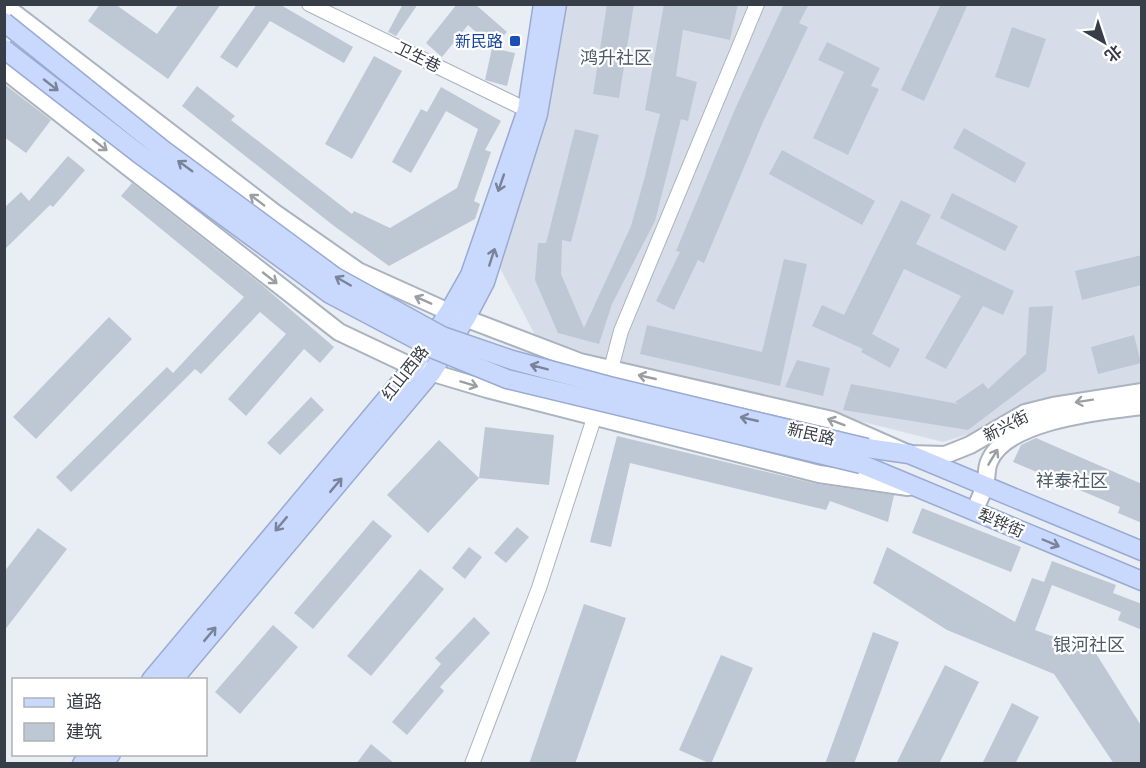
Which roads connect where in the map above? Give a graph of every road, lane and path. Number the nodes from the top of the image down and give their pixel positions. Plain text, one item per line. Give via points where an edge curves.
1 (309, 4) edge
2 (543, 4) edge
3 (557, 4) edge
4 (757, 4) edge
5 (4, 5) edge
6 (4, 22) edge
7 (4, 49) edge
8 (4, 70) edge
9 (527, 110) junction
10 (458, 315) junction
11 (412, 367) junction
12 (611, 369) junction
13 (432, 372) junction
14 (1142, 392) edge
15 (1142, 406) edge
16 (595, 415) junction
17 (909, 454) junction
18 (864, 456) junction
19 (985, 484) junction
20 (921, 490) junction
21 (974, 512) junction
22 (1142, 551) edge
23 (1142, 581) edge
24 (153, 678) edge
25 (175, 678) edge
26 (471, 764) edge

1 - 9 street, 卫生巷
2 - 9 main road, 红山西路
10 -> 3 main road, 红山西路 via 485,282 538,114
4 - 12 street via 621,331
10 -> 5 street via 358,271 275,213
18 -> 6 main road, 新民路, bridge via 512,360 442,336 335,277 162,149
7 -> 18 main road, 新民路, bridge via 330,294 436,350 507,379
8 -> 11 street via 339,332
9 -> 10 main road, 红山西路
10 - 11 main road, 红山西路
10 - 12 street via 580,362
10 - 13 main road, 红山西路
11 - 13 street
11 -> 24 main road, 红山西路
17 -> 12 street via 832,420
13 -> 16 street
25 -> 13 main road, 红山西路
14 -> 17 street, 新兴街 via 1025,413 945,455
19 -> 15 street, 新兴街 via 989,462 1001,444 1025,431 1054,421
16 - 20 street via 819,474
16 - 26 street via 539,588
17 - 18 main road, 犁铧街
17 - 19 main road, 犁铧街
18 - 20 main road, 犁铧街
19 - 21 street, 新兴街
19 - 22 main road, 犁铧街
20 - 21 main road, 犁铧街
21 -> 23 main road, 犁铧街

